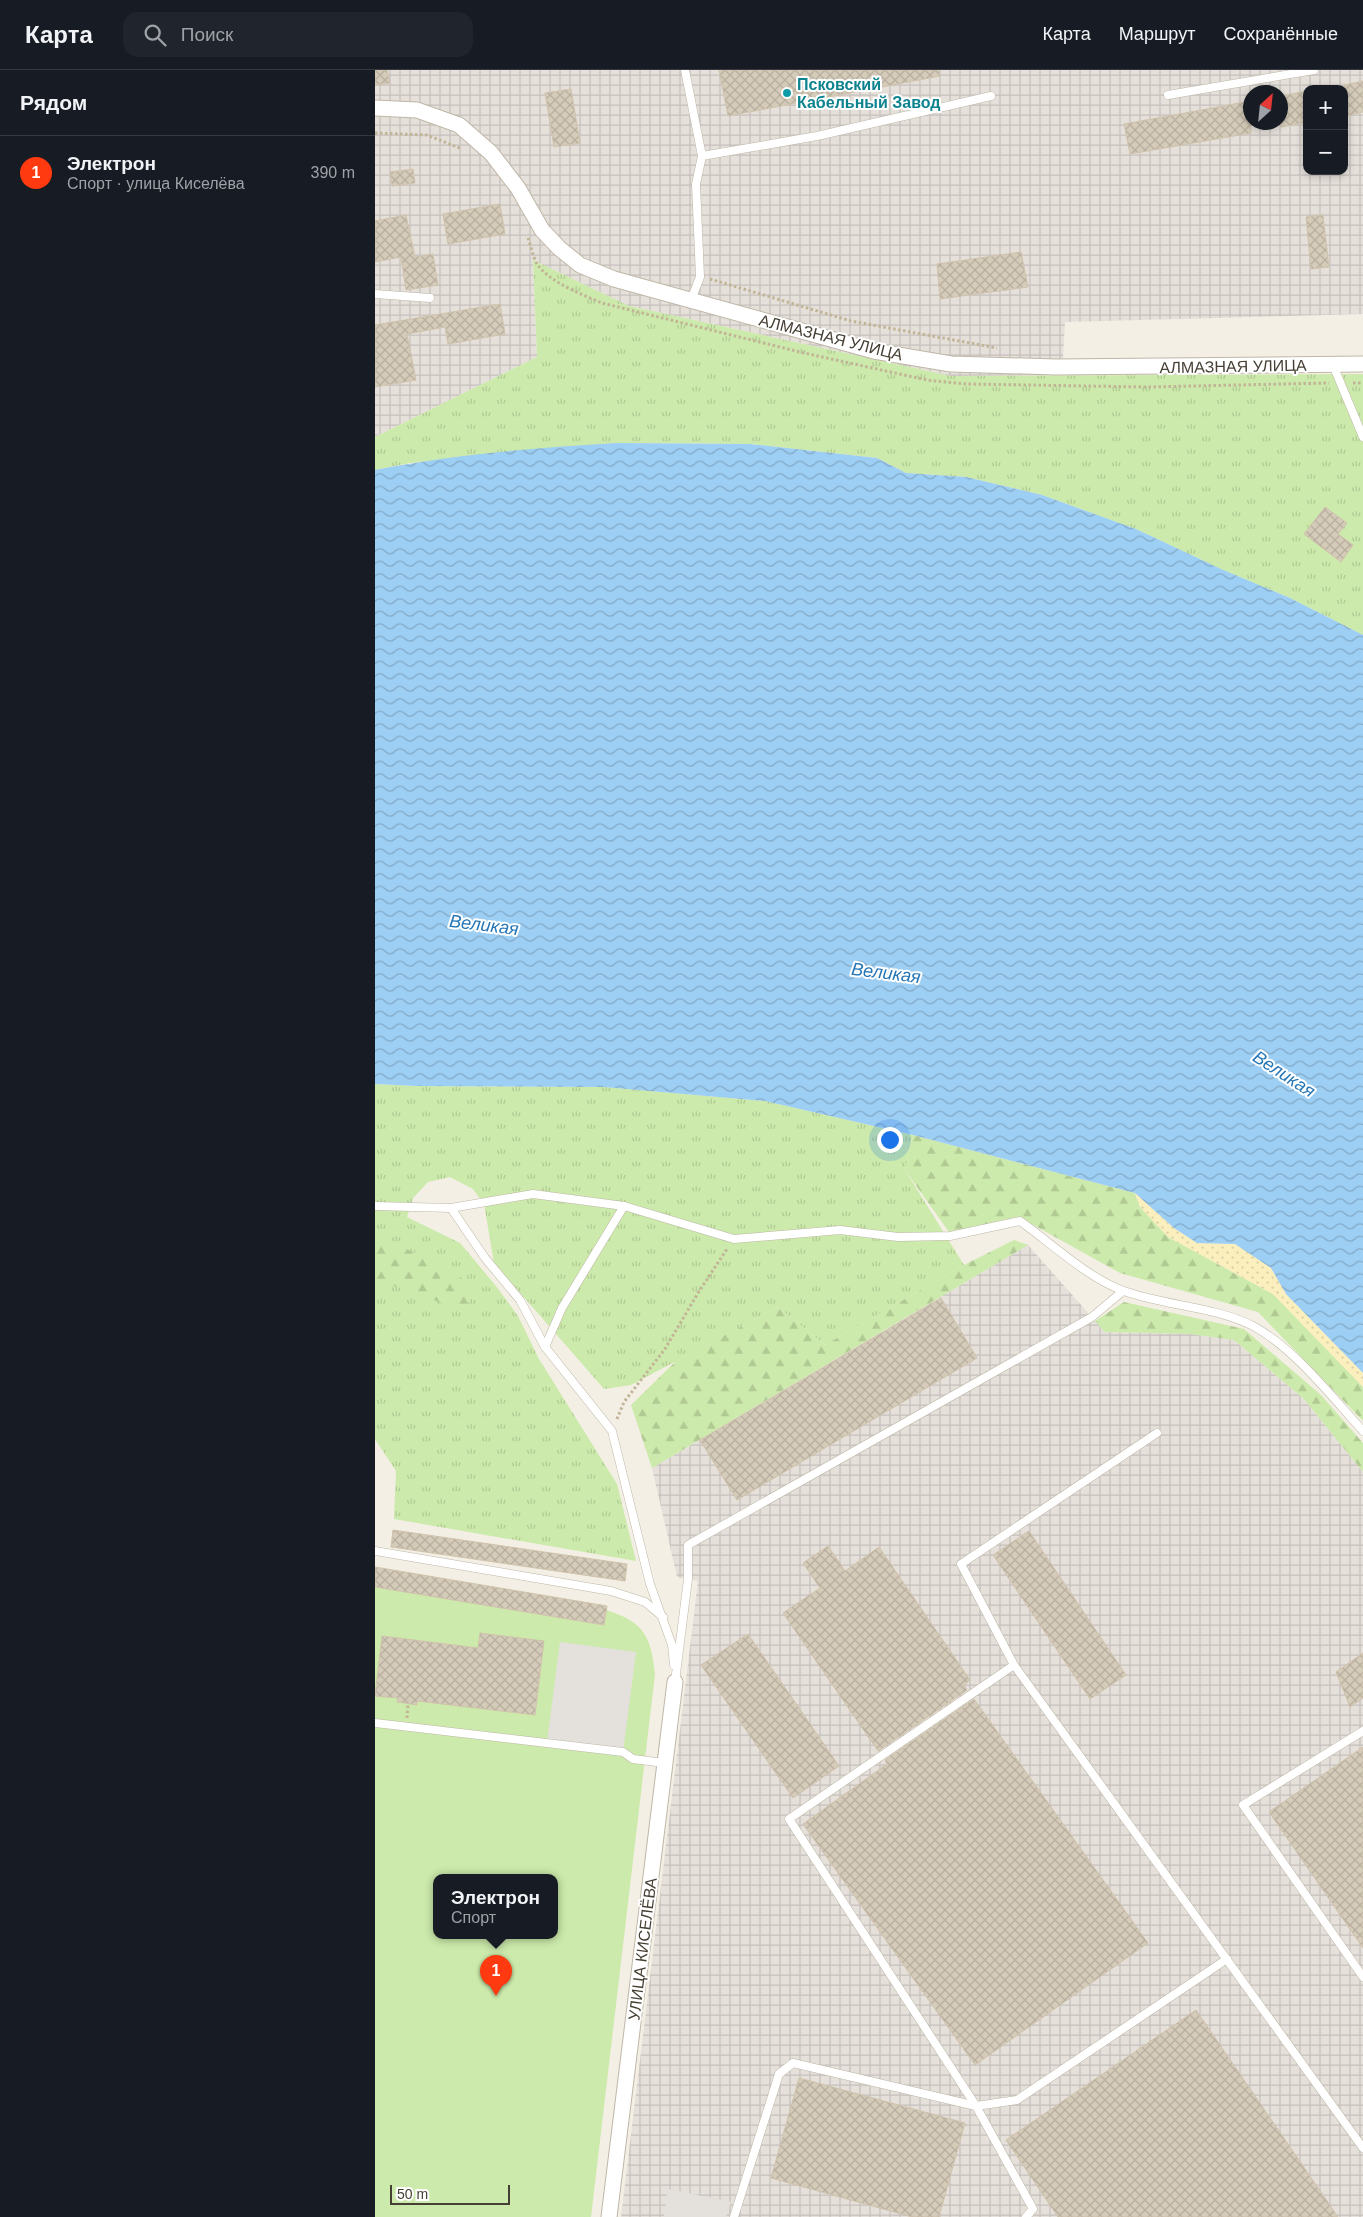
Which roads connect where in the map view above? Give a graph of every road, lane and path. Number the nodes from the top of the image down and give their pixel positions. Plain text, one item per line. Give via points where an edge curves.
1 (685, 70) edge
2 (1314, 70) edge
3 (1168, 94) dead end
4 (991, 96) dead end
5 (375, 108) edge
6 (375, 133) edge
7 (469, 154) dead end
8 (702, 156) junction
9 (527, 235) dead end
10 (700, 277) junction
11 (375, 294) edge
12 (431, 298) dead end
13 (691, 300) junction
14 (1005, 349) dead end
15 (1363, 364) edge
16 (1333, 365) junction
17 (1335, 383) dead end
18 (1345, 383) dead end
19 (1363, 383) edge
20 (1363, 437) edge
21 (375, 1206) edge
22 (623, 1206) junction
23 (451, 1208) junction
24 (734, 1239) junction
25 (1123, 1291) junction
26 (545, 1347) junction
27 (612, 1431) junction
28 (1363, 1431) edge
29 (1157, 1433) dead end
30 (375, 1552) edge
31 (664, 1618) junction
32 (1014, 1665) junction
33 (675, 1682) junction
34 (375, 1723) edge
35 (1363, 1731) edge
36 (664, 1763) junction
37 (1227, 1959) junction
38 (1363, 1977) edge
39 (977, 2106) junction
40 (1363, 2148) edge
41 (609, 2217) edge
42 (734, 2217) edge
43 (1026, 2217) edge

1 - 8 lane
2 - 3 lane
4 - 8 lane via 817,136
5 - 13 street, АЛМАЗНАЯ УЛИЦА via 417,110 459,125 491,152 518,188 542,230 579,265 614,279
6 - 7 path via 427,135
8 - 10 lane via 696,184
9 - 17 path via 537,264 547,275 602,303 927,380 967,384 1148,388
10 - 13 lane
10 - 14 path via 851,321
11 - 12 lane
13 - 16 street, АЛМАЗНАЯ УЛИЦА via 874,351 951,364 1056,367
15 - 16 street, АЛМАЗНАЯ УЛИЦА
16 - 20 lane
18 - 19 path
21 - 23 lane
22 - 23 lane via 533,1194
22 - 24 lane
22 - 26 lane via 562,1308
23 - 26 lane via 485,1258 520,1300
24 - 25 lane via 840,1230 898,1237 950,1236 1020,1221 1067,1257
24 - 27 path via 665,1349 624,1402
25 - 28 lane via 1209,1311 1252,1326 1289,1353
25 - 33 lane via 1092,1317 688,1546 688,1579
26 - 27 lane
27 - 31 lane via 650,1584
29 - 32 lane via 961,1564
30 - 31 lane via 611,1592 645,1602
31 - 33 lane via 672,1645
32 - 37 lane
32 - 39 lane via 789,1819
33 - 36 street, УЛИЦА КИСЕЛЁВА
34 - 36 lane via 623,1752 633,1759
35 - 38 lane via 1243,1805
36 - 41 street, УЛИЦА КИСЕЛЁВА
37 - 39 lane via 1017,2100
37 - 40 lane
39 - 42 lane via 793,2063 779,2074
39 - 43 lane via 1033,2209

